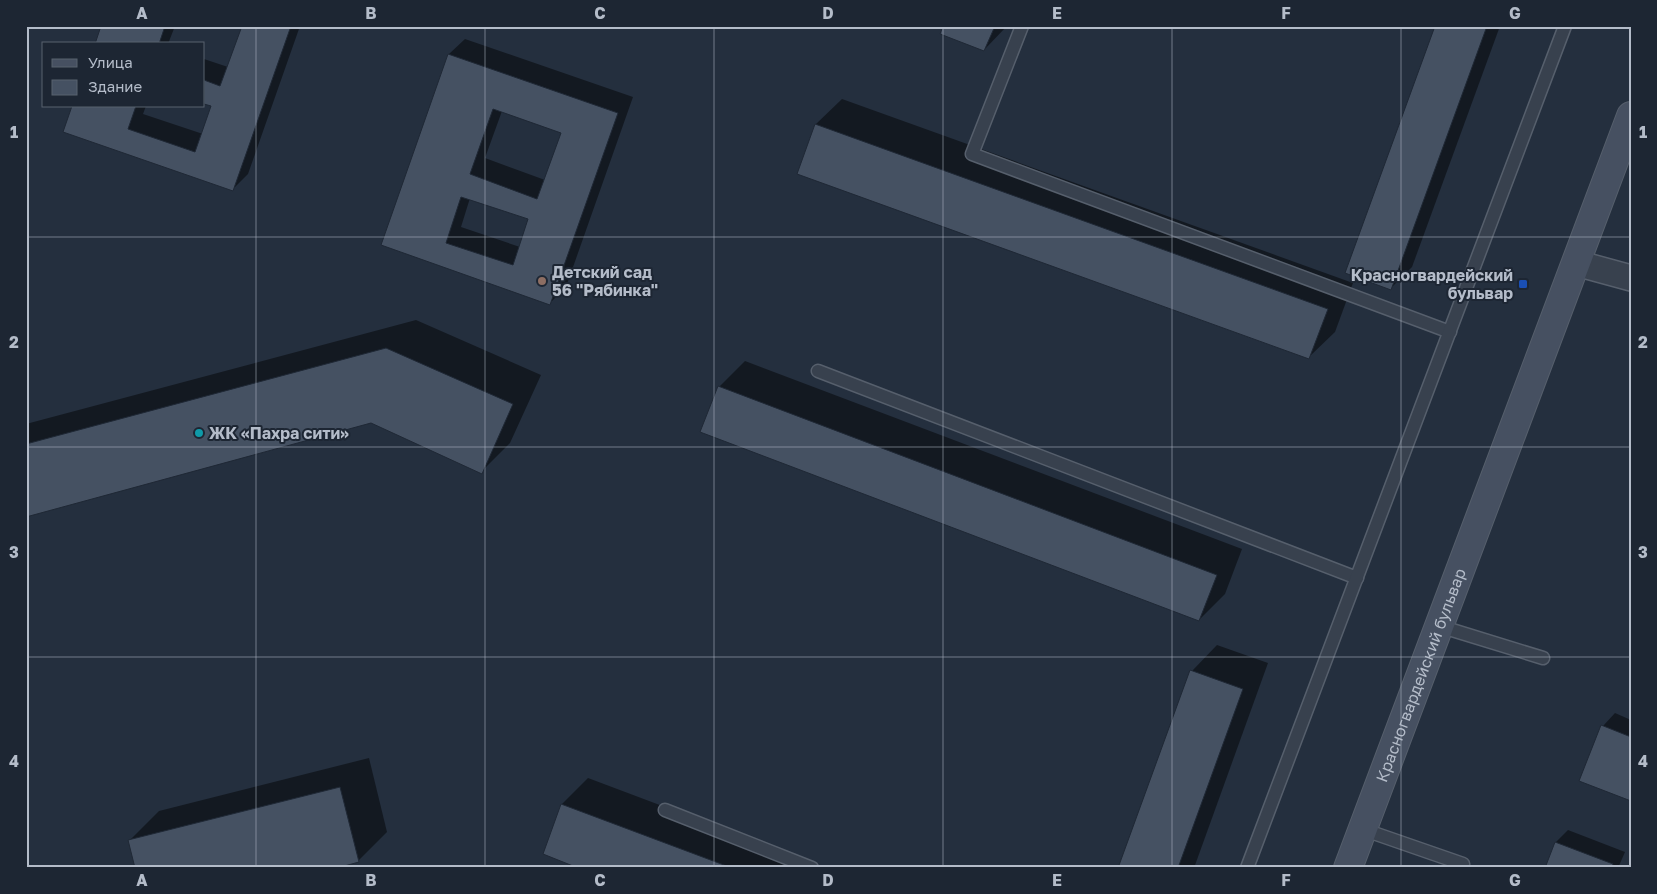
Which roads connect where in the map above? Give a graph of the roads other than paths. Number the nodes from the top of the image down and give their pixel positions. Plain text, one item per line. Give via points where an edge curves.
1 (1022, 26) edge
2 (1565, 26) edge
3 (1631, 116) edge
4 (1576, 263) junction
5 (1631, 278) edge
6 (1450, 332) junction
7 (818, 371) dead end
8 (1356, 578) junction
9 (1439, 626) junction
10 (1544, 658) dead end
11 (665, 810) dead end
12 (1362, 829) junction
13 (1463, 864) dead end
14 (812, 868) edge
15 (1247, 868) edge
16 (1348, 868) edge

1 - 6 lane via 972,154
2 - 6 lane
3 - 4 street, Красногвардейский бульвар
4 - 5 street
4 - 9 street, Красногвардейский бульвар
6 - 8 lane
7 - 8 lane
8 - 15 lane
9 - 10 lane
9 - 12 street, Красногвардейский бульвар
11 - 14 lane
12 - 13 lane
12 - 16 street, Красногвардейский бульвар

